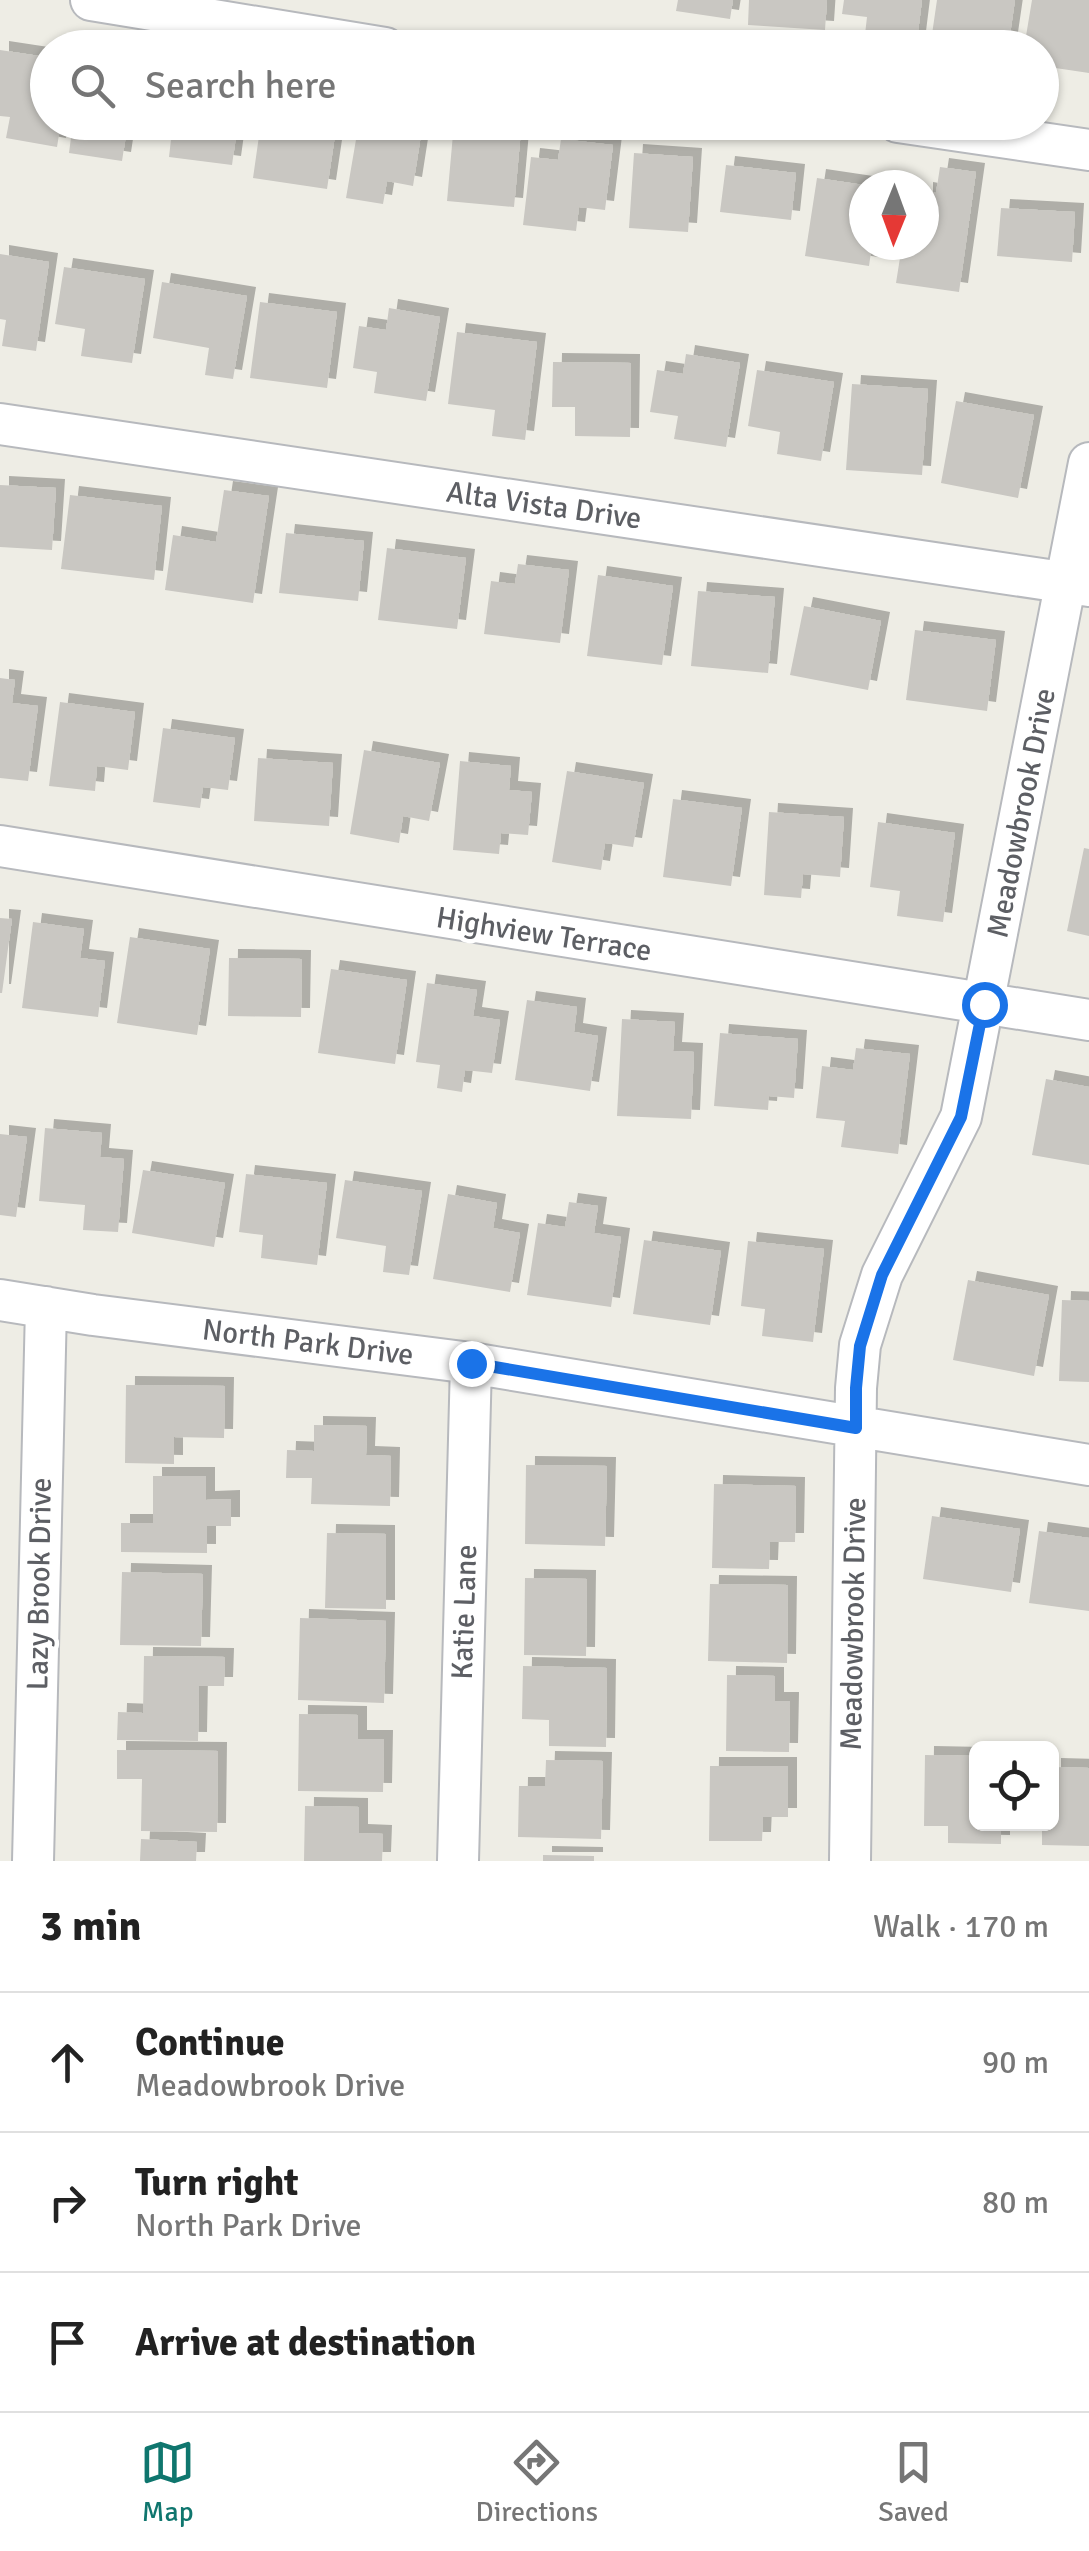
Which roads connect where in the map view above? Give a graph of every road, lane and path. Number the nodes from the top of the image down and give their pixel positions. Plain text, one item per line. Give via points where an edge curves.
1 (91, 0) edge
2 (275, 30) edge
3 (1021, 140) edge
4 (1089, 150) edge
5 (0, 424) edge
6 (1089, 463) edge
7 (1077, 584) edge
8 (0, 846) edge
9 (984, 1004) junction
10 (1089, 1020) edge
11 (0, 1300) edge
12 (46, 1307) junction
13 (471, 1363) junction
14 (856, 1428) junction
15 (1089, 1464) edge
16 (33, 1861) edge
17 (458, 1861) edge
18 (850, 1861) edge

1 - 2 street
3 - 4 street
5 - 7 street, Alta Vista Drive
6 - 7 street, Meadowbrook Drive
7 - 9 street, Meadowbrook Drive
8 - 9 street, Highview Terrace
9 - 10 street, Highview Terrace
9 - 14 street, Meadowbrook Drive via 961,1117 882,1275 860,1346
11 - 12 street, North Park Drive
12 - 13 street, North Park Drive
12 - 16 street, Lazy Brook Drive
13 - 14 street, North Park Drive
13 - 17 street, Katie Lane
14 - 15 street, North Park Drive
14 - 18 street, Meadowbrook Drive

